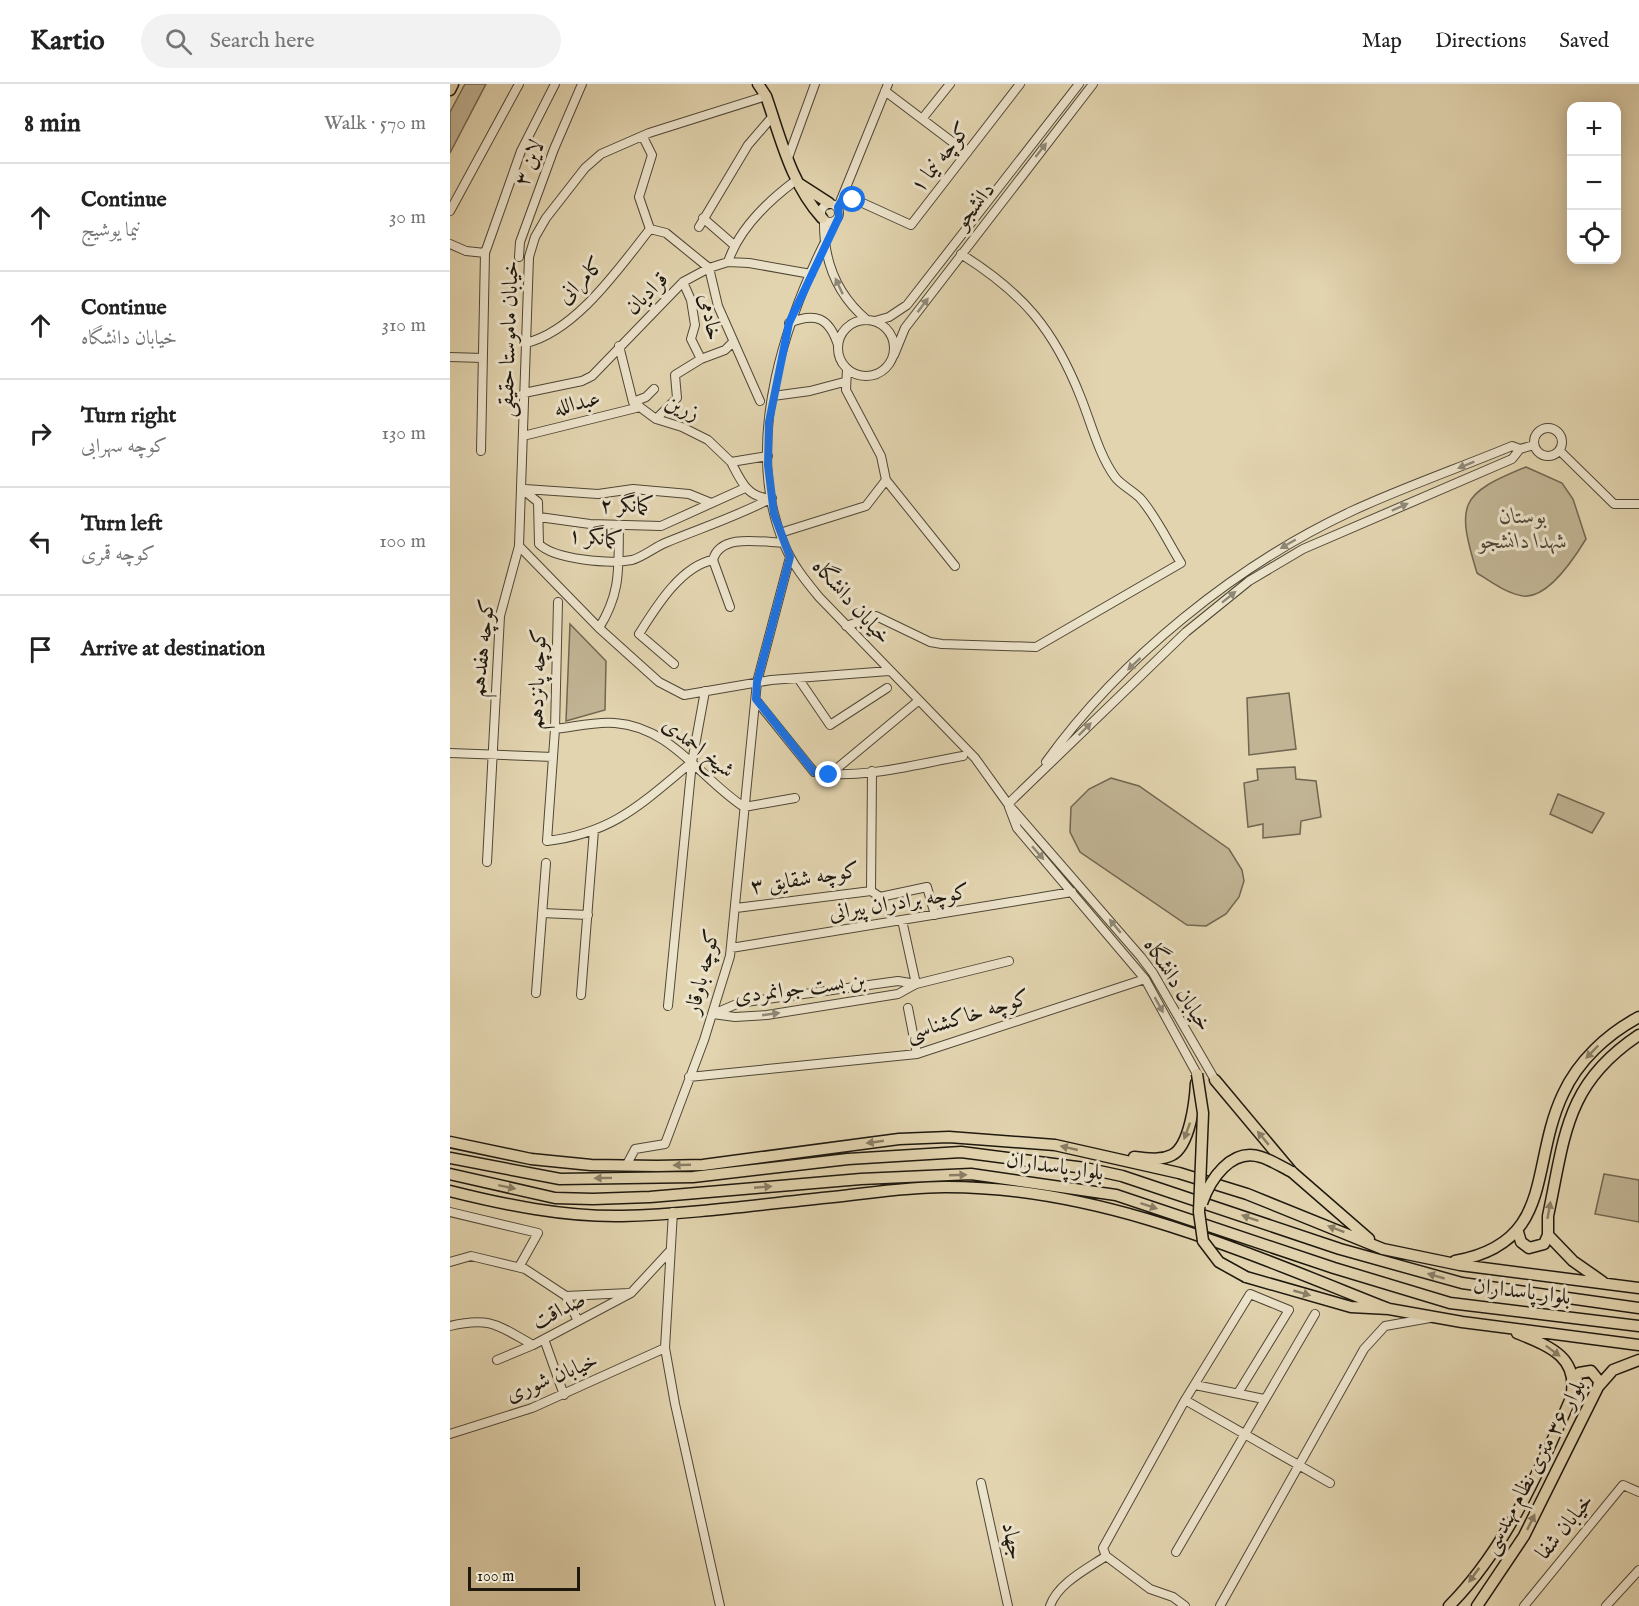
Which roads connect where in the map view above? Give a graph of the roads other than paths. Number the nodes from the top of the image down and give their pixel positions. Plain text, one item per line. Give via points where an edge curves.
1 (453, 84) edge
2 (519, 84) edge
3 (555, 84) edge
4 (582, 84) edge
5 (758, 84) edge
6 (768, 84) edge
7 (815, 84) edge
8 (950, 84) edge
9 (1020, 84) edge
10 (1079, 84) edge
11 (1093, 84) edge
12 (886, 88) edge
13 (450, 90) edge
14 (766, 96) junction
15 (773, 116) junction
16 (922, 119) junction
17 (643, 137) junction
18 (967, 153) junction
19 (788, 158) junction
20 (795, 181) junction
21 (845, 195) junction
22 (834, 205) junction
23 (450, 211) edge
24 (823, 219) junction
25 (836, 220) junction
26 (650, 229) junction
27 (450, 244) edge
28 (734, 244) junction
29 (824, 244) junction
30 (485, 253) junction
31 (961, 254) junction
32 (519, 257) dead end
33 (728, 262) junction
34 (709, 268) junction
35 (811, 274) junction
36 (683, 282) junction
37 (871, 320) junction
38 (789, 323) junction
39 (733, 342) junction
40 (526, 343) junction
41 (838, 345) junction
42 (619, 346) junction
43 (894, 355) junction
44 (450, 357) edge
45 (483, 358) junction
46 (701, 359) junction
47 (847, 369) junction
48 (844, 382) junction
49 (654, 389) dead end
50 (525, 393) junction
51 (773, 396) junction
52 (760, 401) dead end
53 (637, 405) junction
54 (656, 419) junction
55 (523, 436) junction
56 (1534, 445) junction
57 (1520, 449) junction
58 (481, 451) dead end
59 (1560, 451) junction
60 (768, 456) junction
61 (731, 462) junction
62 (886, 480) junction
63 (745, 488) junction
64 (522, 489) junction
65 (772, 498) junction
66 (711, 503) junction
67 (1639, 504) edge
68 (538, 517) junction
69 (619, 525) junction
70 (780, 533) junction
71 (783, 543) junction
72 (519, 546) junction
73 (790, 557) junction
74 (618, 560) junction
75 (713, 560) junction
76 (955, 566) dead end
77 (558, 602) dead end
78 (730, 607) dead end
79 (1178, 624) junction
80 (846, 626) junction
81 (599, 628) junction
82 (1186, 633) junction
83 (674, 664) dead end
84 (889, 671) junction
85 (798, 678) junction
86 (757, 682) junction
87 (887, 688) dead end
88 (705, 691) junction
89 (756, 699) junction
90 (918, 701) junction
91 (555, 729) junction
92 (450, 753) edge
93 (493, 754) junction
94 (963, 756) dead end
95 (553, 757) junction
96 (692, 762) junction
97 (872, 771) junction
98 (829, 775) junction
99 (1029, 785) junction
100 (795, 798) dead end
101 (1008, 804) junction
102 (744, 807) junction
103 (594, 830) junction
104 (488, 861) dead end
105 (546, 862) dead end
106 (871, 891) junction
107 (1072, 892) junction
108 (736, 908) junction
109 (542, 913) junction
110 (588, 915) junction
111 (935, 915) junction
112 (902, 920) junction
113 (731, 948) junction
114 (1009, 961) dead end
115 (1145, 979) junction
116 (916, 984) junction
117 (536, 993) dead end
118 (581, 995) dead end
119 (668, 1006) dead end
120 (908, 1008) dead end
121 (712, 1014) junction
122 (1639, 1017) edge
123 (1639, 1035) edge
124 (917, 1053) junction
125 (1197, 1074) junction
126 (689, 1077) junction
127 (1215, 1080) joint
128 (450, 1142) edge
129 (1099, 1155) junction
130 (450, 1158) edge
131 (626, 1166) junction
132 (1292, 1172) junction
133 (450, 1174) edge
134 (450, 1191) edge
135 (1087, 1191) junction
136 (593, 1199) junction
137 (1085, 1205) junction
138 (544, 1210) junction
139 (450, 1212) edge
140 (673, 1212) junction
141 (1199, 1212) junction
142 (1518, 1232) junction
143 (1548, 1235) junction
144 (1383, 1249) junction
145 (669, 1252) junction
146 (450, 1262) edge
147 (1446, 1263) junction
148 (519, 1267) junction
149 (1408, 1268) junction
150 (1606, 1284) junction
151 (1639, 1288) edge
152 (631, 1293) junction
153 (566, 1296) junction
154 (1639, 1308) edge
155 (1389, 1309) junction
156 (1315, 1314) dead end
157 (1436, 1317) junction
158 (578, 1321) junction
159 (1623, 1324) junction
160 (450, 1326) edge
161 (1639, 1326) edge
162 (1500, 1327) junction
163 (544, 1339) junction
164 (1600, 1341) junction
165 (533, 1345) junction
166 (1639, 1345) edge
167 (665, 1348) junction
168 (496, 1360) dead end
169 (1639, 1360) edge
170 (1574, 1384) junction
171 (1195, 1385) junction
172 (1598, 1387) junction
173 (1238, 1394) junction
174 (564, 1395) junction
175 (1264, 1399) junction
176 (1185, 1400) junction
177 (450, 1434) edge
178 (1244, 1434) junction
179 (1300, 1467) junction
180 (981, 1483) dead end
181 (1330, 1484) dead end
182 (1639, 1492) edge
183 (1176, 1552) dead end
184 (1106, 1556) junction
185 (1639, 1570) edge
186 (720, 1606) edge
187 (1008, 1606) edge
188 (1050, 1606) edge
189 (1185, 1606) edge
190 (1220, 1606) edge
191 (1449, 1606) edge
192 (1477, 1606) edge
193 (1524, 1606) edge
194 (1606, 1606) edge

1 - 13 main road
2 - 23 street
3 - 30 street via 520,152
4 - 32 street, لاین ۳ via 554,149
5 - 14 main road
6 - 14 main road
7 - 19 street
8 - 16 street
9 - 18 street, کوچه نیما ۱
10 - 37 street, دانشجو via 907,306 889,317
31 -> 11 street, دانشجو
12 - 16 street
12 - 21 street
14 - 15 main road
14 - 17 street, خیابان ماموستا حقیقی
15 - 19 main road
15 - 28 street via 748,145 701,223
16 - 18 street
17 - 26 street via 652,155 639,197
17 - 40 street, خیابان ماموستا حقیقی via 620,143 585,168 535,237 529,257
18 - 21 street, کوچه نیما ۱ via 911,225
19 - 20 main road
20 - 22 main road
20 - 24 main road
20 - 28 street via 771,199
21 - 22 street
22 - 24 street via 822,209
22 - 25 street via 839,217
24 - 25 street
24 - 29 street, خیابان دانشگاه
25 - 29 street, خیابان دانشگاه
26 - 34 street via 666,233
26 - 40 street, کامرانی via 579,311 545,338
27 - 30 street
28 - 33 street
29 - 35 street, خیابان دانشگاه
37 -> 29 street via 839,291
30 - 45 street
43 -> 31 street, دانشجو via 904,328
31 - 80 street via 1014,294 1049,331 1067,362 1115,477 1140,498 1182,563 1036,647 930,642 876,616
33 - 34 street, قرادیان
33 - 35 street, قرادیان
34 - 36 street, قرادیان
34 - 39 street via 718,306
35 - 38 street, خیابان دانشگاه
36 - 42 street, قرادیان
36 - 46 street, خادمی via 691,300 691,339
37 - 41 street via 858,321 845,330
37 - 43 street via 889,331
38 - 41 street via 813,317 824,321 833,330
38 - 51 street, خیابان دانشگاه
39 - 46 street
39 - 52 street
40 - 50 street, خیابان ماموستا حقیقی
41 - 47 street via 841,362
42 - 50 street, قرادیان via 602,369 582,381
42 - 53 street, زرین
43 - 47 street via 890,364 874,376 855,375
44 - 45 street
45 - 58 street
46 - 54 street via 675,375 677,398
47 - 48 street
48 - 51 street
48 - 62 street via 880,456
49 - 53 street, عبدالله
50 - 55 street, خیابان ماموستا حقیقی
51 - 60 street, خیابان دانشگاه
53 - 54 street, زرین
53 - 55 street, عبدالله
54 - 61 street, زرین via 708,440
55 - 64 street, خیابان ماموستا حقیقی
56 - 57 street
56 - 59 street via 1546,457
56 - 59 street via 1538,431 1552,428 1562,437
57 -> 79 street via 1512,446 1352,511 1230,579
82 -> 57 street via 1249,581 1303,549 1512,459
59 - 67 street via 1614,504
60 - 61 street
60 - 65 street, خیابان دانشگاه
61 - 63 street, زرین
62 - 70 street via 866,506
62 - 76 street
63 - 65 street via 759,498
63 - 66 street, کمانگر ۲
64 - 66 street via 598,494 633,489 689,494
64 - 68 street, کمانگر ۱ via 538,502
64 - 72 street, خیابان ماموستا حقیقی
65 - 70 street, خیابان دانشگاه
65 - 74 street, کمانگر ۱ via 633,560
66 - 69 street, کمانگر ۲ via 661,526
68 - 69 street, کمانگر ۲
68 - 74 street, کمانگر ۱ via 539,544 546,551 590,561
69 - 74 street
70 - 71 street, خیابان دانشگاه
71 - 73 street, خیابان دانشگاه
71 - 75 street via 733,542 722,545
72 - 81 street
72 - 93 street, کوچه هفدهم via 500,616
73 - 80 street, خیابان دانشگاه via 799,573
73 - 86 street, کوچه باوقار
74 - 81 street via 613,606
75 - 78 street
75 - 83 street via 700,562 680,579 639,634
77 - 91 street, کوچه پانزدهم
79 - 82 street
79 -> 99 street via 1095,700
80 - 84 street, خیابان دانشگاه
81 - 88 street via 659,682 684,694
99 -> 82 street
84 - 85 street
84 - 90 street, خیابان دانشگاه
85 - 86 street
85 - 87 street via 830,725
86 - 88 street
86 - 89 street, کوچه باوقار
88 - 96 street
89 - 98 street via 814,772
89 - 102 street, کوچه باوقار
90 - 98 street
90 - 101 street, خیابان دانشگاه via 975,758
91 - 95 street, کوچه پانزدهم
91 - 96 street, شیخ احمدی via 613,722 640,727 663,737
92 - 93 street
93 - 95 street
93 - 104 street, کوچه هفدهم
94 - 97 street
95 - 103 street, کوچه پانزدهم via 547,841 578,837
96 - 102 street, شیخ احمدی
96 - 103 street via 626,816
96 - 119 street
97 - 98 street
97 - 106 street, کوچه شقایق ۳
99 - 101 street
100 - 102 street
101 -> 107 street, خیابان دانشگاه via 1017,828
127 -> 101 street, خیابان دانشگاه via 1153,973
102 - 108 street, کوچه باوقار
103 - 110 street
105 - 109 street
106 - 108 street, کوچه شقایق ۳
106 - 111 street via 880,897 927,887
107 - 111 street, کوچه برادران پیرانی
107 - 115 street, خیابان دانشگاه
108 - 113 street, کوچه باوقار
109 - 110 street
109 - 117 street
110 - 118 street
111 - 112 street, کوچه برادران پیرانی
112 - 113 street, کوچه برادران پیرانی
112 - 116 street
113 - 121 street, کوچه باوقار
114 - 116 street, بن بست جوانمردی
115 - 124 street, کوچه خاکشناسی
115 -> 125 street, خیابان دانشگاه
116 - 121 street, بن بست جوانمردی via 898,981 739,1003
121 -> 116 street, بن بست جوانمردی via 767,1015 898,994
120 - 124 street
121 - 126 street, کوچه باوقار
122 -> 142 main road via 1608,1037 1585,1059 1563,1094 1530,1211
143 -> 123 main road via 1548,1216 1576,1101 1597,1068
124 - 126 street, کوچه خاکشناسی
125 -> 129 main road via 1192,1114 1174,1154 1159,1159
125 - 141 main road, bridge via 1203,1113
126 - 131 street, کوچه باوقار via 665,1144 634,1149
132 -> 127 main road
128 - 131 main road via 531,1159
129 -> 131 main road via 1055,1145 949,1137 899,1139 703,1165
144 -> 129 main road via 1247,1194
149 -> 130 main road, بلوار پاسداران via 1122,1176 961,1152 693,1177 560,1179
132 - 141 main road, bridge via 1260,1157 1229,1162 1216,1173
132 - 144 main road
133 -> 136 main road, بلوار پاسداران via 555,1198
134 - 138 main road
136 -> 135 main road, بلوار پاسداران via 971,1174
135 - 137 main road
135 -> 159 main road, بلوار پاسداران via 1116,1195 1450,1303
136 - 138 main road
137 - 140 main road via 1045,1194 943,1187
137 - 155 main road via 1209,1239
138 - 140 main road via 621,1216
139 - 148 street via 537,1233
140 - 145 street
141 -> 155 main road, bridge via 1203,1241 1219,1262 1246,1277 1351,1307
142 - 143 main road via 1521,1242 1529,1248 1544,1244
142 - 147 main road via 1476,1257
143 - 150 main road via 1574,1261
144 - 147 main road
144 - 149 main road
145 - 152 street, صداقت
145 - 167 street
146 - 148 street via 471,1256
147 - 150 main road
148 - 153 street
154 -> 149 main road, بلوار پاسداران via 1462,1283
150 - 151 main road
152 - 153 street
152 - 158 street, صداقت
153 - 158 street
155 - 157 main road
156 - 175 street
157 - 162 main road
157 - 179 street via 1385,1326 1372,1339
158 - 163 street, صداقت
159 - 161 main road, بلوار پاسداران
159 - 164 main road
160 - 165 street, صداقت via 473,1320 496,1324
162 - 164 main road
162 -> 170 main road, بلوار ۳۶ متری نظام مهندسی via 1548,1346 1566,1362
163 - 165 street, صداقت
163 - 174 street
164 - 166 main road
165 - 168 street
167 - 174 street, خیابان شوری
167 - 186 street
169 - 172 main road, بلوار ۳۶ متری نظام مهندسی via 1613,1370
170 - 172 main road via 1579,1373 1591,1371 1599,1381
170 -> 191 main road, بلوار ۳۶ متری نظام مهندسی via 1564,1414 1502,1538
171 - 173 street
171 - 173 street via 1250,1294 1289,1310
171 - 176 street
192 -> 172 main road, بلوار ۳۶ متری نظام مهندسی via 1524,1536
173 - 175 street
174 - 177 street, خیابان شوری
175 - 178 street
176 - 178 street
176 - 184 street via 1103,1548
178 - 179 street
178 - 183 street
179 - 181 street
179 - 190 street
180 - 187 street, جهاد
182 - 193 street, خیابان شفا via 1623,1485
184 - 188 street via 1070,1581 1053,1597
184 - 189 street via 1150,1589
185 - 194 street

